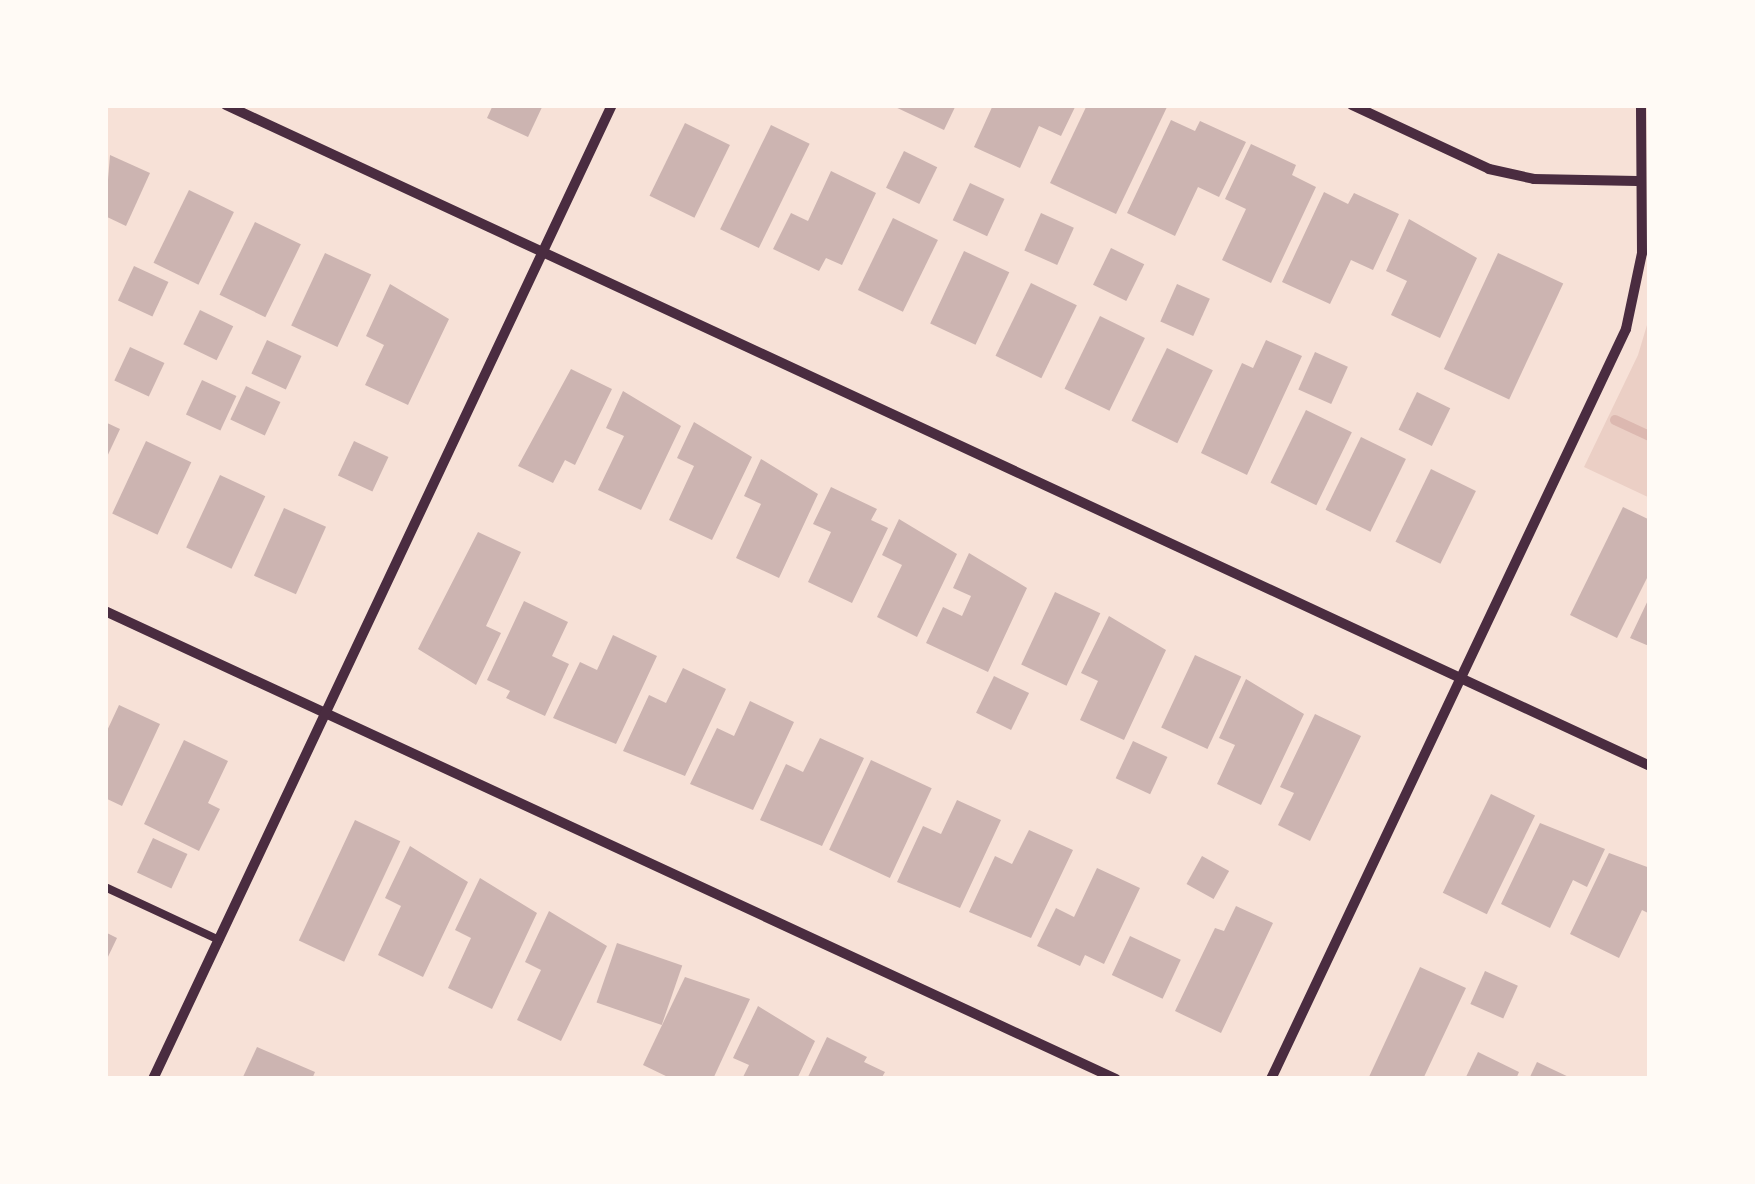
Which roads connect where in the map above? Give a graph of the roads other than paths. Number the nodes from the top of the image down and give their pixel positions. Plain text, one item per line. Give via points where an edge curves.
1 (226, 105) edge
2 (612, 105) edge
3 (1352, 105) edge
4 (1641, 105) edge
5 (1637, 182) junction
6 (544, 250) junction
7 (105, 611) edge
8 (1462, 678) junction
9 (326, 714) junction
10 (1650, 766) edge
11 (105, 887) edge
12 (219, 940) junction
13 (153, 1079) edge
14 (1116, 1079) edge
15 (1272, 1079) edge

1 - 6 street
2 - 6 street
3 - 5 street via 1489,169 1534,179
4 - 5 street
5 - 8 street via 1642,253 1626,329
6 - 8 street
6 - 9 street
7 - 9 street
8 - 10 street
8 - 15 street
9 - 12 street
9 - 14 street
11 - 12 lane
12 - 13 street

